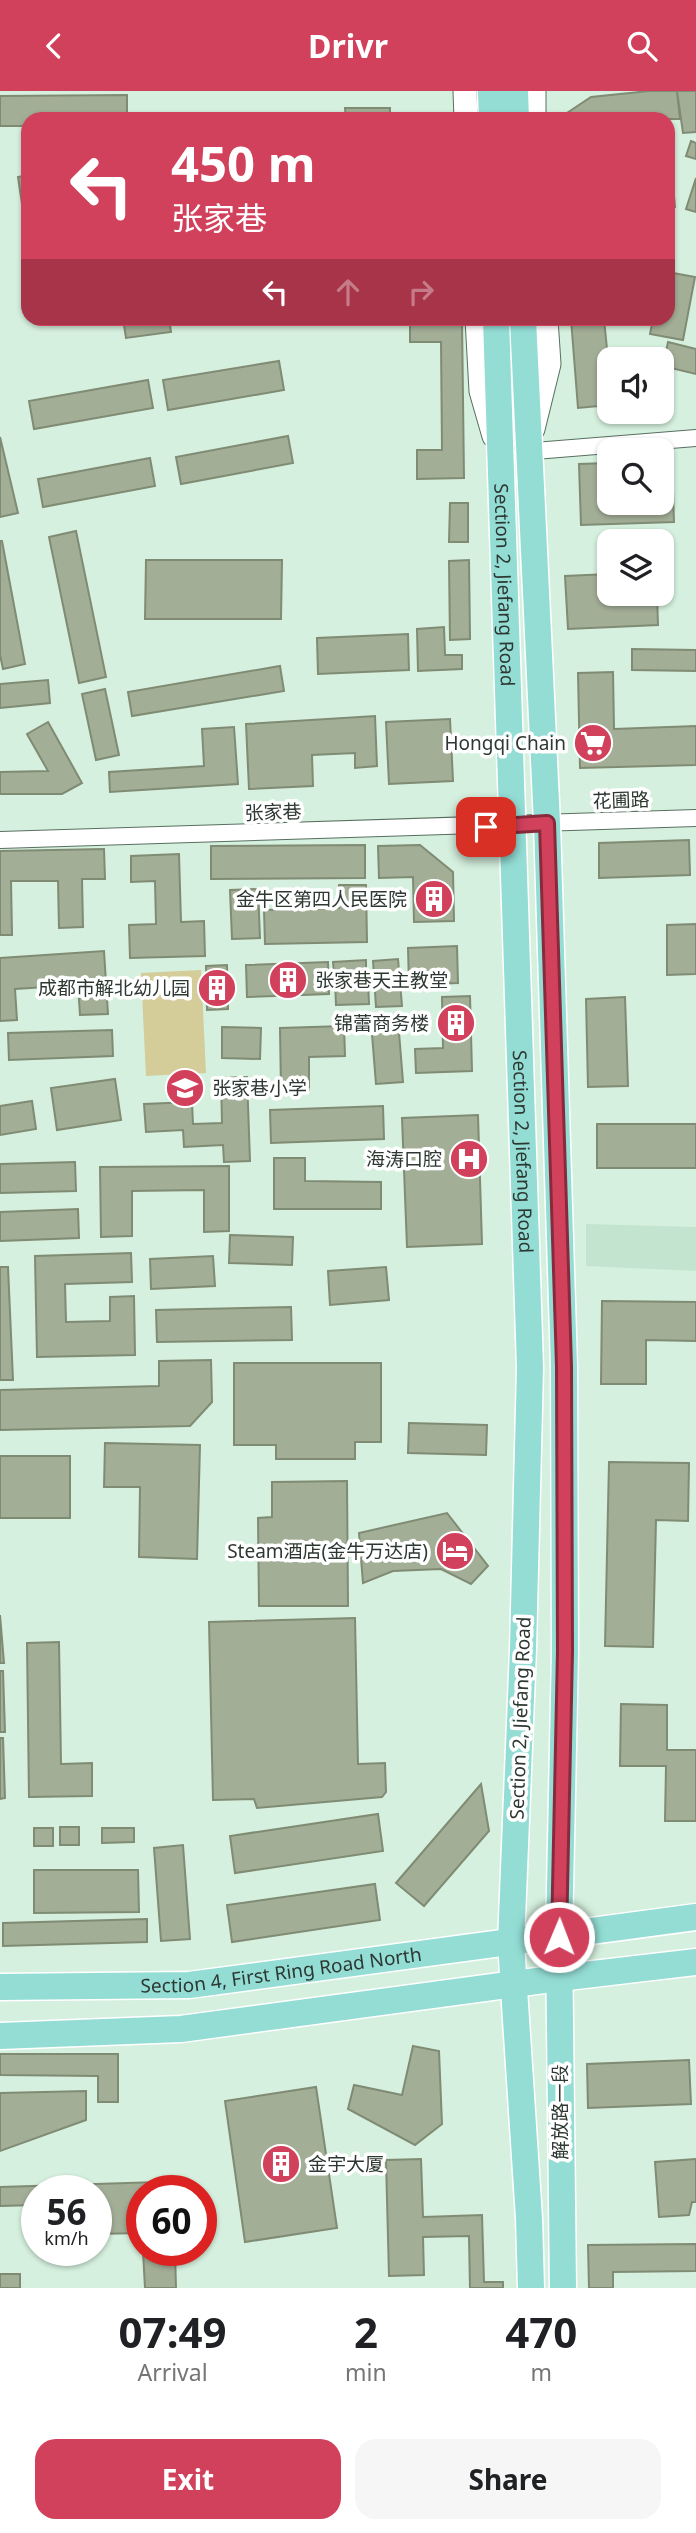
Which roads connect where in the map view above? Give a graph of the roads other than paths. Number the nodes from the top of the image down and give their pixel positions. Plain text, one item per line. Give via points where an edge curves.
1 (465, 91) edge
2 (491, 91) edge
3 (515, 91) edge
4 (534, 91) edge
5 (466, 112) edge
6 (492, 112) edge
7 (516, 112) edge
8 (534, 112) edge
9 (477, 326) edge
10 (496, 326) edge
11 (523, 326) edge
12 (546, 326) edge
13 (696, 438) edge
14 (499, 451) junction
15 (528, 452) junction
16 (696, 818) edge
17 (547, 823) junction
18 (513, 826) junction
19 (0, 840) edge
20 (696, 1917) edge
21 (559, 1937) junction
22 (511, 1943) junction
23 (696, 1962) edge
24 (559, 1978) junction
25 (513, 1984) junction
26 (0, 1987) edge
27 (0, 2036) edge
28 (531, 2288) edge
29 (563, 2288) edge

1 - 5 street
2 - 6 main road
3 - 7 main road
4 - 8 street
9 - 14 street via 481,391
10 - 14 main road, Section 2, Jiefang Road
11 - 15 main road, Section 2, Jiefang Road
12 - 15 street via 549,364
13 - 15 street
14 - 15 street
14 - 18 main road, Section 2, Jiefang Road
15 - 17 main road, Section 2, Jiefang Road
16 - 17 street, 花圃路
17 - 18 street, 张家巷
17 - 21 main road, Section 2, Jiefang Road via 564,1380
18 - 19 street, 张家巷
18 - 22 main road, Section 2, Jiefang Road via 530,1368
20 - 21 main road, Section 4, First Ring Road North
21 - 22 main road, Section 4, First Ring Road North
21 - 24 main road, 解放路一段
22 - 25 main road, Section 2, Jiefang Road
22 - 26 main road, Section 4, First Ring Road North via 189,1985
23 - 24 main road
24 - 25 main road
24 - 29 main road, 解放路一段
25 - 27 main road via 181,2029
25 - 28 main road, 解放路一段

